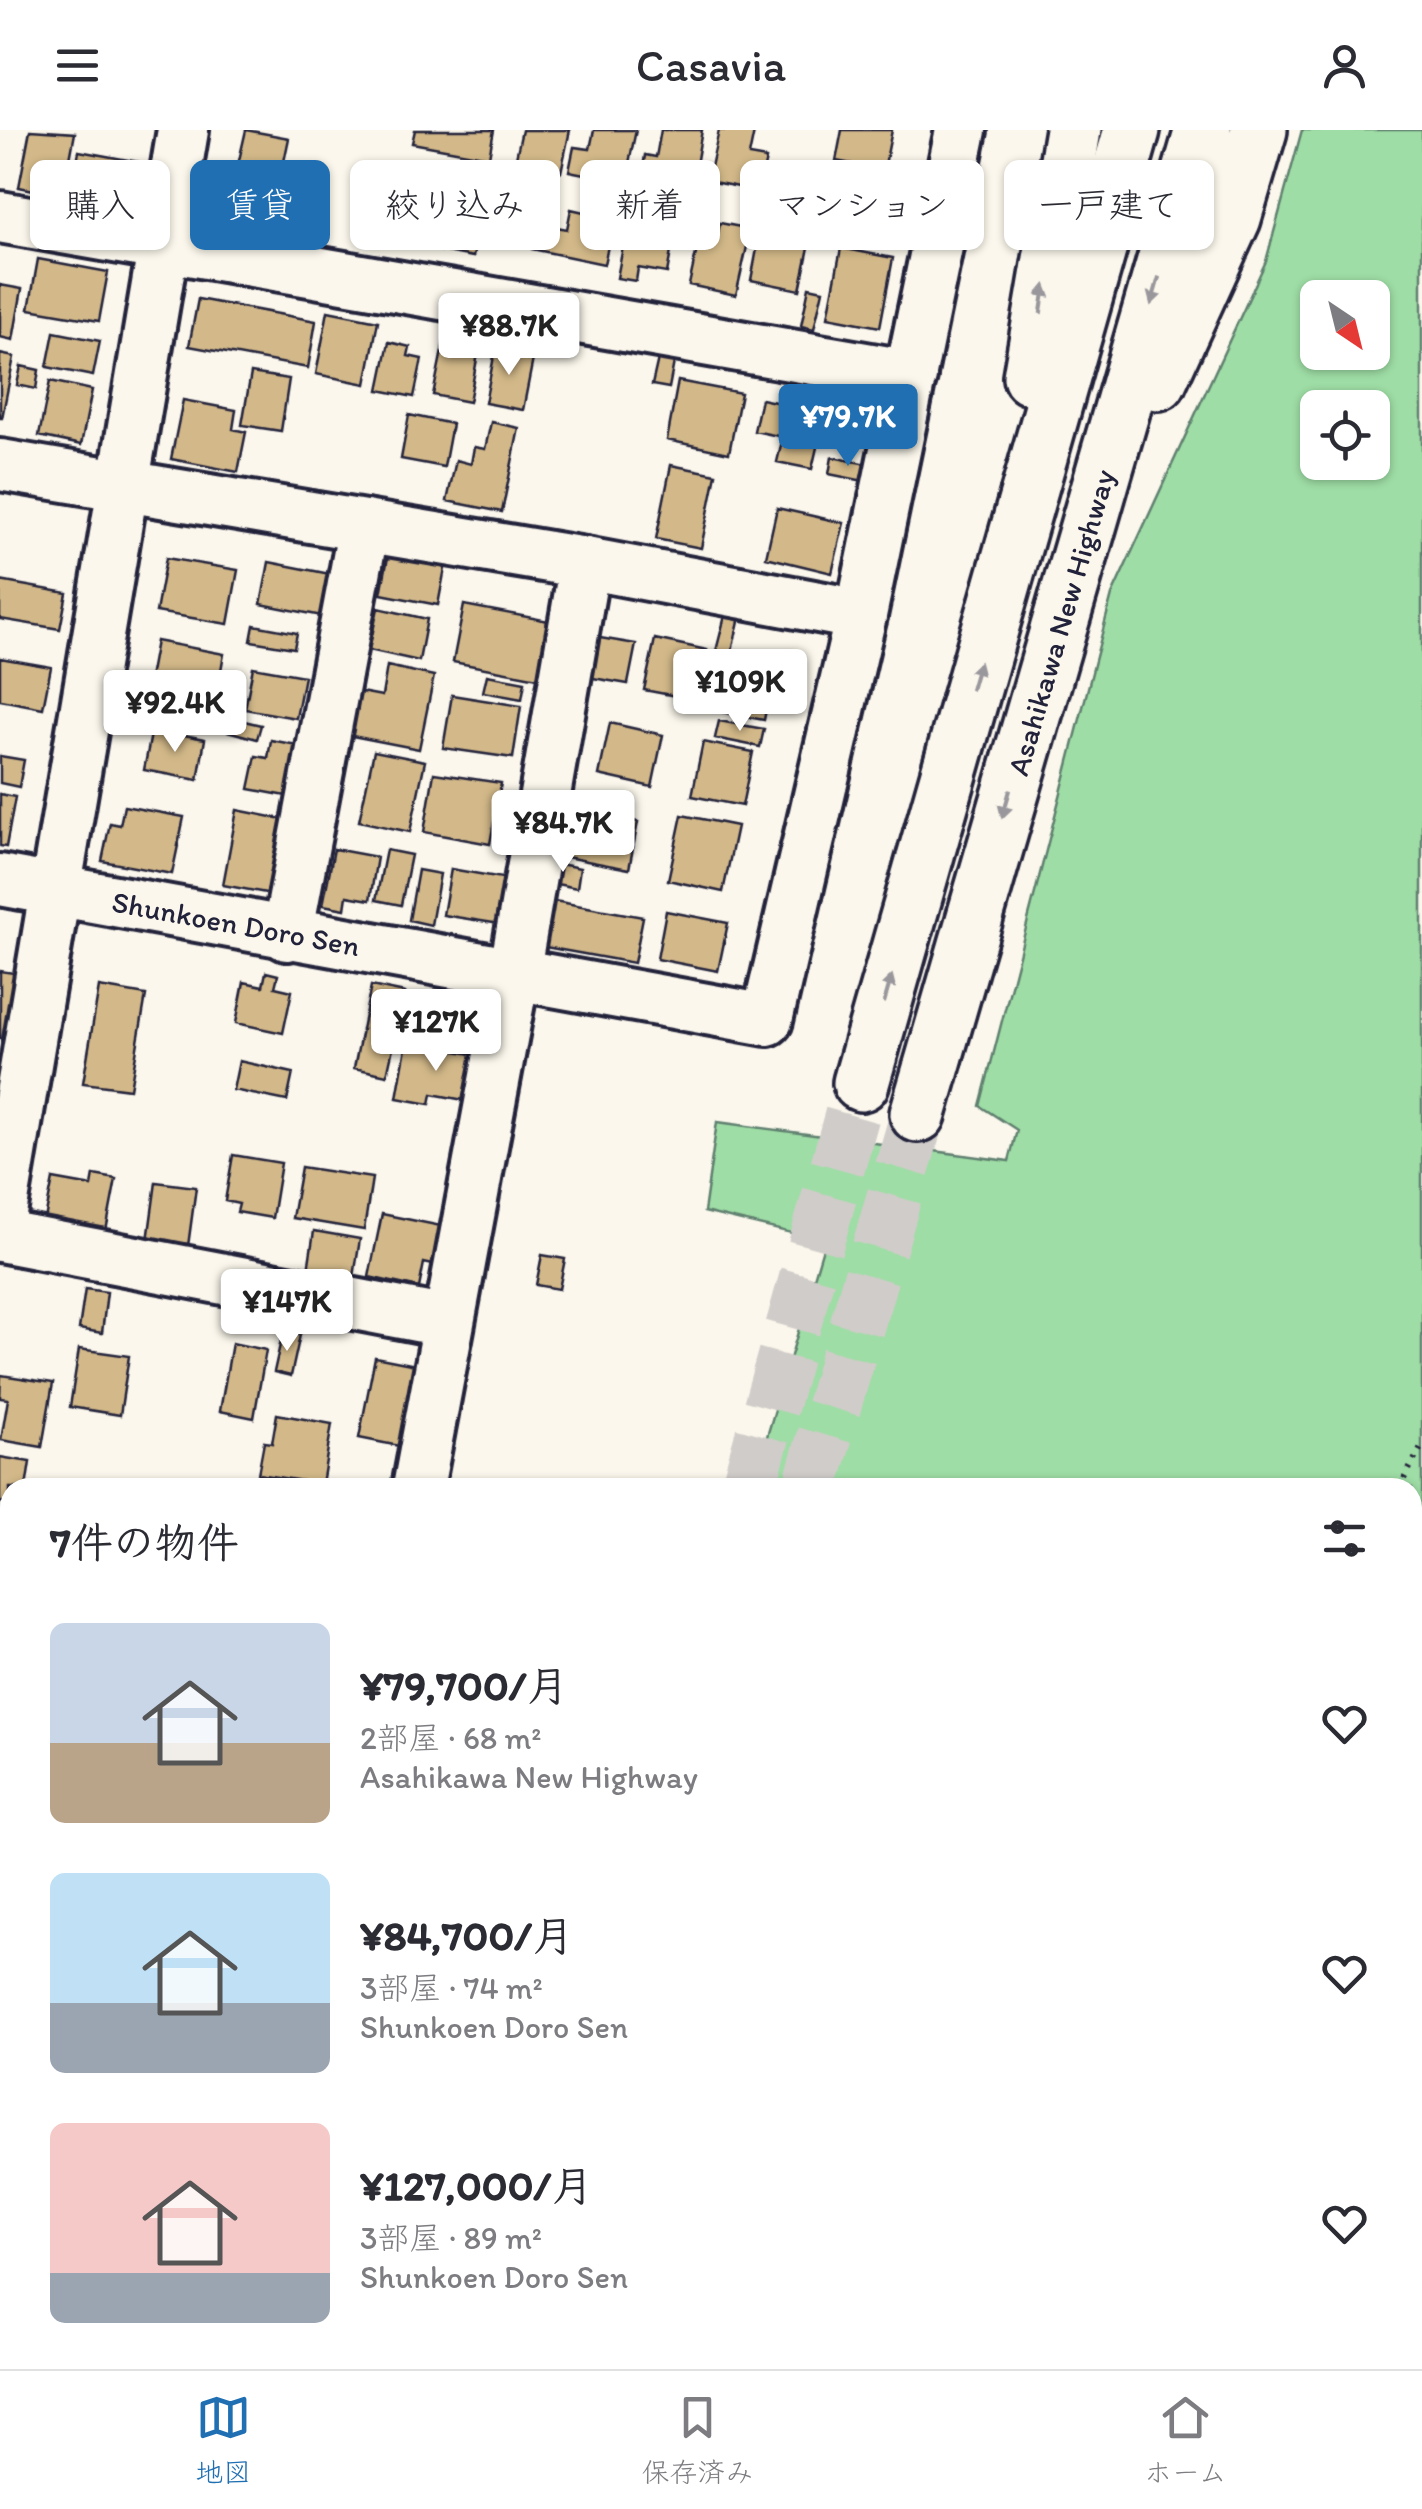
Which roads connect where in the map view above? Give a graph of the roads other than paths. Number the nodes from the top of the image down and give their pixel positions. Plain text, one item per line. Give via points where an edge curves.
1 (182, 130) edge
2 (961, 130) edge
3 (1073, 130) edge
4 (1132, 130) edge
5 (1203, 130) edge
6 (1259, 130) edge
7 (170, 198) edge
8 (0, 217) edge
9 (30, 222) edge
10 (170, 244) edge
11 (161, 250) edge
12 (911, 376) junction
13 (0, 465) edge
14 (120, 487) junction
15 (364, 526) junction
16 (585, 562) junction
17 (1074, 566) junction
18 (996, 603) junction
19 (861, 615) junction
20 (0, 880) edge
21 (55, 889) junction
22 (287, 935) junction
23 (514, 975) junction
24 (861, 1083) tunnel mouth
25 (918, 1114) tunnel mouth
26 (0, 1219) edge
27 (0, 1236) edge
28 (448, 1322) junction
29 (420, 1478) edge

1 - 7 street
2 - 12 street
18 -> 3 highway
4 - 18 highway
5 -> 17 highway, Asahikawa New Highway
6 - 17 highway via 1232,218
8 - 9 street
10 - 12 street
11 - 14 street
12 - 19 street
13 - 14 street
14 - 15 street
14 - 21 street
15 - 16 street
15 - 22 street
16 - 19 street
16 - 23 street
17 -> 25 highway, Asahikawa New Highway
24 -> 18 highway
19 - 23 street, Shunkoen Doro Sen via 767,1020
20 - 21 street, Shunkoen Doro Sen
21 - 22 street, Shunkoen Doro Sen
21 - 26 street
22 - 23 street, Shunkoen Doro Sen
23 - 28 street
27 - 28 street
28 - 29 street

